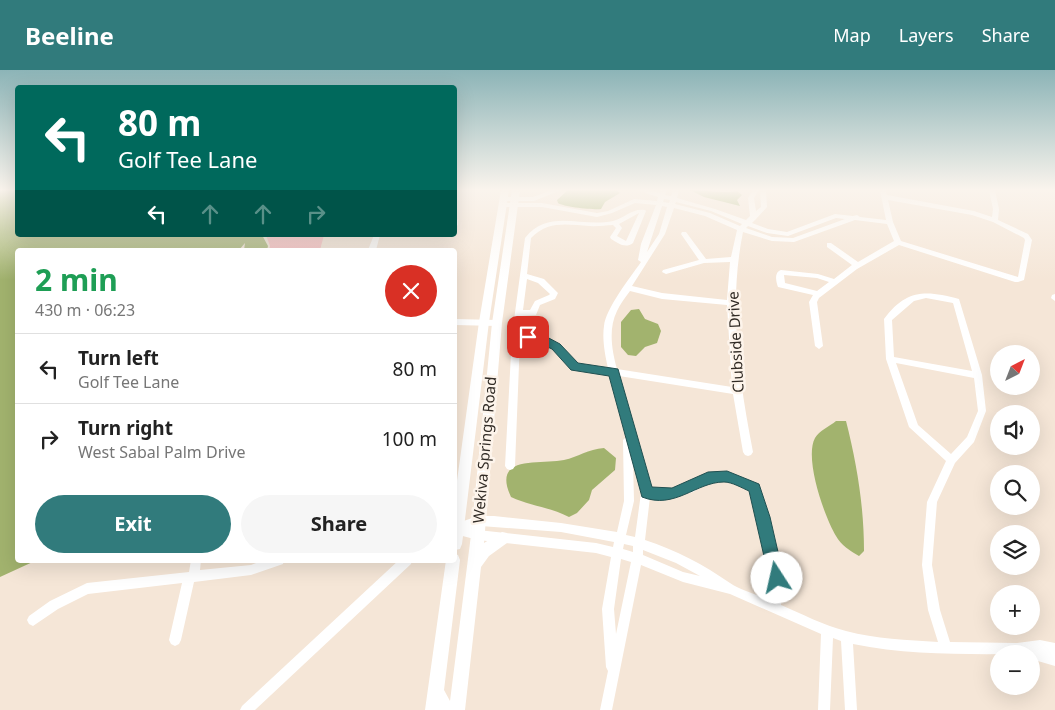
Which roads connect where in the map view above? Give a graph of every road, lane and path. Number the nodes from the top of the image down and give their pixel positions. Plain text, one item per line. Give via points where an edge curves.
1 (502, 220) edge
2 (511, 220) edge
3 (621, 220) edge
4 (639, 220) edge
5 (654, 220) edge
6 (667, 220) edge
7 (721, 220) edge
8 (752, 220) edge
9 (849, 220) edge
10 (876, 220) edge
11 (992, 220) edge
12 (995, 221) joint
13 (890, 222) joint
14 (615, 223) junction
15 (743, 228) junction
16 (684, 234) dead end
17 (898, 242) junction
18 (829, 245) dead end
19 (734, 260) junction
20 (704, 261) junction
21 (642, 263) junction
22 (858, 265) junction
23 (666, 272) dead end
24 (523, 275) junction
25 (834, 282) junction
26 (628, 288) junction
27 (819, 294) junction
28 (731, 303) junction
29 (520, 313) junction
30 (457, 322) edge
31 (490, 322) junction
32 (516, 335) junction
33 (819, 346) dead end
34 (890, 359) junction
35 (614, 372) junction
36 (978, 375) junction
37 (737, 391) junction
38 (627, 426) junction
39 (748, 452) dead end
40 (950, 460) junction
41 (510, 466) dead end
42 (755, 488) joint
43 (646, 493) junction
44 (458, 504) edge
45 (457, 516) edge
46 (479, 521) junction
47 (457, 529) edge
48 (457, 529) edge
49 (478, 535) junction
50 (621, 537) junction
51 (502, 538) junction
52 (639, 542) junction
53 (617, 553) junction
54 (636, 558) junction
55 (195, 563) edge
56 (271, 563) edge
57 (404, 563) edge
58 (453, 563) edge
59 (474, 565) junction
60 (191, 578) junction
61 (730, 589) junction
62 (776, 608) junction
63 (33, 620) dead end
64 (827, 631) junction
65 (846, 636) junction
66 (174, 640) dead end
67 (1040, 646) edge
68 (946, 648) junction
69 (990, 649) edge
70 (1055, 649) edge
71 (1040, 656) edge
72 (1055, 660) edge
73 (613, 677) junction
74 (435, 691) junction
75 (246, 710) edge
76 (433, 710) edge
77 (446, 710) edge
78 (456, 710) edge
79 (606, 710) edge
80 (825, 710) edge
81 (851, 710) edge

1 - 31 main road, Wekiva Springs Road
2 - 31 main road, Wekiva Springs Road
3 - 14 street
4 - 14 street via 629,243 625,244 613,237 619,228
5 - 21 street
6 - 21 street via 662,234
7 - 15 street
8 - 15 street
9 - 15 street via 794,240 764,238
10 - 13 street
11 - 12 street
12 - 17 street via 1030,240 1018,280
13 - 17 street
14 - 24 street via 556,221 531,233
15 - 19 street, Clubside Drive
16 - 20 street
17 - 22 street
18 - 22 street
19 - 20 street
19 - 28 street, Clubside Drive
20 - 23 street
21 - 26 street
22 - 25 street
24 - 29 street
24 - 29 street via 541,281 554,293 552,297 539,301 533,313
25 - 27 street
25 - 27 street via 818,276 780,274 781,285
26 - 28 street via 662,296
26 - 35 street via 608,325 609,354
27 - 33 street via 814,302
28 - 37 street, Clubside Drive
29 - 32 street
30 - 31 street
31 - 44 main road, Wekiva Springs Road
31 - 46 main road, Wekiva Springs Road
32 - 35 street via 542,339 556,346 575,367
32 - 41 street
34 - 36 street
34 - 36 street via 888,319 904,302 921,294 943,297 956,301
34 - 40 street via 914,426
35 - 37 street
35 - 38 street
36 - 40 street via 982,411 971,440
37 - 39 street, Clubside Drive
38 - 43 street
38 - 50 street via 629,501
40 - 68 street via 932,502 927,565 934,610
42 - 43 street via 727,476 708,478 672,494
42 - 62 street via 777,578
43 - 52 street
44 - 45 main road, Wekiva Springs Road
46 - 47 street
46 - 49 main road, Wekiva Springs Road
46 - 50 street via 590,530
48 - 49 street
49 - 51 street
49 - 59 main road, Wekiva Springs Road
50 - 52 street
50 - 53 street
51 - 53 street via 572,544
51 - 59 main road via 484,551
52 - 54 street
52 - 61 street via 673,555
53 - 54 street
53 - 73 street via 608,609
54 - 61 street via 683,577
54 - 73 street
55 - 60 street
56 - 60 street via 251,570
57 - 75 street
58 - 74 main road
59 - 78 main road, Wekiva Springs Road
60 - 63 street via 87,590 67,597
60 - 66 street
61 - 62 street
62 - 64 street
64 - 65 street
64 - 80 street
65 - 68 street via 882,644
65 - 81 street
67 - 70 street
68 - 69 street
71 - 72 street
73 - 79 street
74 - 76 main road
74 - 77 main road

